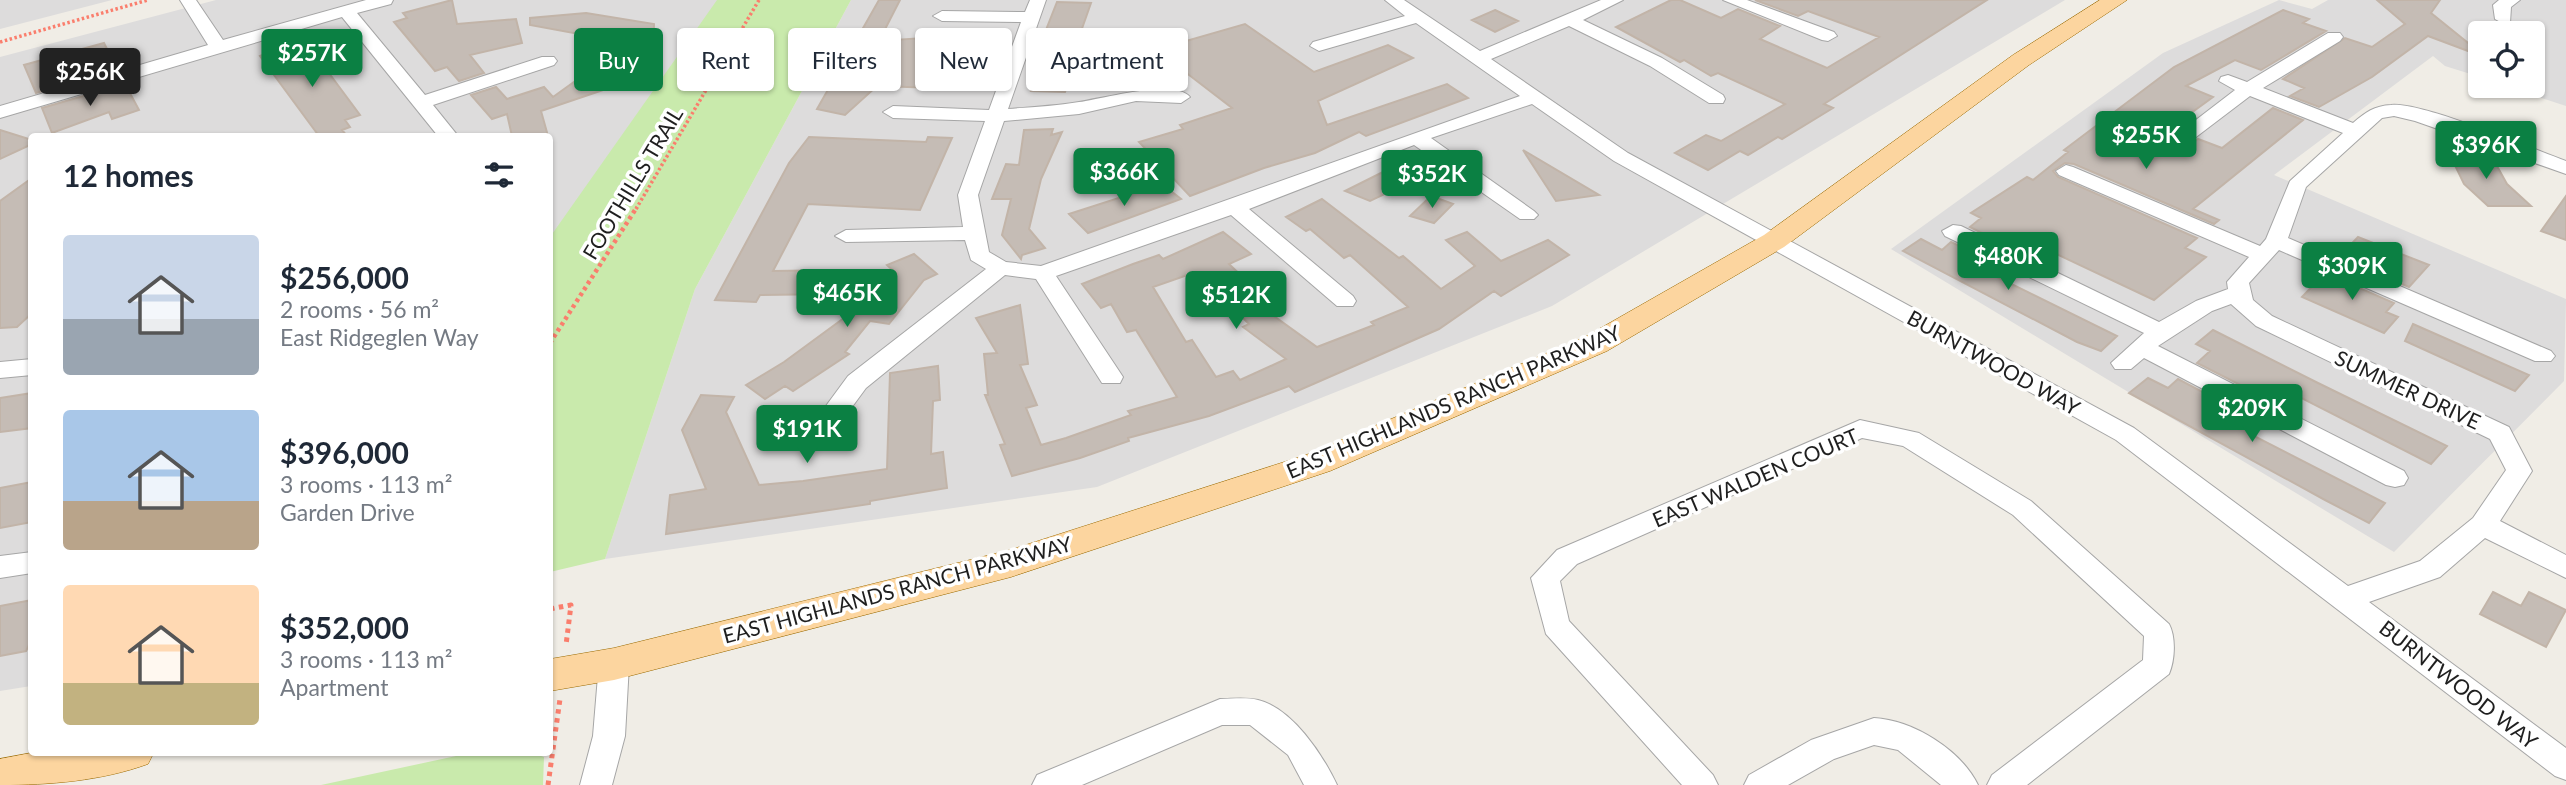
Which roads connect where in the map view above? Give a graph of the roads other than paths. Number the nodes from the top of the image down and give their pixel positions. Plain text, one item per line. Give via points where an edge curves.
1 (188, 0) edge
2 (385, 0) edge
3 (1394, 0) edge
4 (1615, 0) edge
5 (1731, 0) edge
6 (2116, 0) edge
7 (2512, 0) edge
8 (1034, 8) edge
9 (346, 12) junction
10 (942, 16) dead end
11 (1419, 17) junction
12 (2504, 19) dead end
13 (1572, 21) junction
14 (1828, 36) dead end
15 (2334, 37) dead end
16 (218, 46) junction
17 (1319, 46) dead end
18 (1477, 59) junction
19 (548, 61) dead end
20 (2228, 81) dead end
21 (2248, 89) junction
22 (1181, 97) dead end
23 (1534, 97) junction
24 (1716, 99) dead end
25 (419, 103) junction
26 (0, 112) edge
27 (893, 112) dead end
28 (998, 116) junction
29 (2356, 131) junction
30 (445, 133) edge
31 (1416, 137) junction
32 (2168, 149) dead end
33 (2566, 168) edge
34 (2066, 171) dead end
35 (1234, 206) junction
36 (1527, 215) dead end
37 (1953, 231) dead end
38 (975, 233) junction
39 (846, 236) dead end
40 (1774, 241) junction
41 (2269, 248) junction
42 (1000, 268) junction
43 (1043, 273) junction
44 (2240, 293) junction
45 (1345, 300) dead end
46 (2152, 340) junction
47 (2543, 356) dead end
48 (2123, 363) dead end
49 (28, 367) edge
50 (0, 370) edge
51 (1111, 377) dead end
52 (815, 439) dead end
53 (2395, 478) dead end
54 (2483, 525) junction
55 (28, 563) edge
56 (0, 567) edge
57 (2566, 567) edge
58 (2347, 598) junction
59 (614, 664) junction
60 (553, 674) edge
61 (113, 756) edge
62 (2566, 766) edge
63 (0, 777) edge
64 (596, 785) edge
65 (1048, 785) edge
66 (1321, 785) edge
67 (1702, 785) edge
68 (1760, 785) edge
69 (1962, 785) edge
70 (2003, 785) edge

1 - 16 street
2 - 9 street
3 - 11 street, BURNTWOOD WAY
4 - 13 street
5 - 14 street
6 - 40 main road, EAST HIGHLANDS RANCH PARKWAY via 2021,60
7 - 12 street via 2502,5
8 - 10 street
8 - 28 street
9 - 16 street
9 - 25 street
11 - 17 street
11 - 18 street, BURNTWOOD WAY
13 - 18 street
13 - 24 street via 1656,62
15 - 21 street
16 - 26 street
18 - 23 street, BURNTWOOD WAY
19 - 25 street
20 - 21 street
21 - 29 street
21 - 32 street
22 - 28 street via 1136,95 1079,108
23 - 31 street
23 - 40 street, BURNTWOOD WAY via 1622,157
25 - 30 street
27 - 28 street
28 - 38 street via 968,195
29 - 33 street via 2376,113 2394,110
29 - 41 street via 2297,185
31 - 35 street
31 - 36 street
34 - 41 street
35 - 43 street
35 - 45 street
37 - 46 street
38 - 39 street
38 - 42 street via 979,255
40 - 58 street, BURNTWOOD WAY via 2125,434
40 - 59 main road, EAST HIGHLANDS RANCH PARKWAY via 1597,344 1318,463 1011,563
41 - 44 street via 2238,282
41 - 47 street
42 - 43 street
42 - 52 street via 857,382
43 - 51 street
44 - 46 street via 2204,306
44 - 54 street, SUMMER DRIVE via 2242,303 2264,321 2500,433 2519,471
46 - 48 street
46 - 53 street
49 - 50 street
54 - 57 street
54 - 58 street, SUMMER DRIVE via 2430,569
55 - 56 street
58 - 62 street, BURNTWOOD WAY
59 - 60 main road, EAST HIGHLANDS RANCH PARKWAY
59 - 64 street via 609,736
61 - 63 main road
65 - 66 street via 1220,712 1256,712 1299,746
67 - 70 street, EAST WALDEN COURT via 1556,626 1545,578 1567,557 1860,429 1910,439 2022,508 2159,632 2158,665
68 - 69 street via 1840,739 1886,732 1926,751

